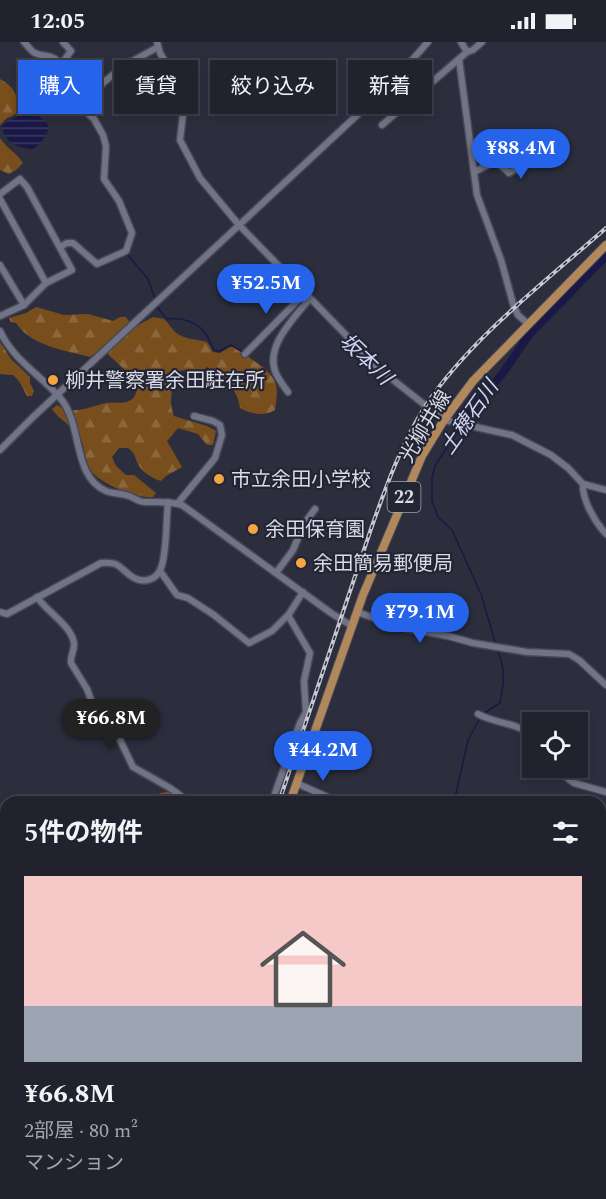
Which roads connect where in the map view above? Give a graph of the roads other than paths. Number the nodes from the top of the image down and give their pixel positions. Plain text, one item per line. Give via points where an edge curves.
1 (24, 42) edge
2 (63, 42) edge
3 (428, 42) edge
4 (461, 42) edge
5 (482, 42) edge
6 (158, 44) edge
7 (467, 52) junction
8 (459, 59) junction
9 (58, 60) edge
10 (63, 60) edge
11 (412, 60) edge
12 (432, 82) edge
13 (102, 84) edge
14 (89, 114) edge
15 (358, 114) edge
16 (395, 114) edge
17 (382, 125) dead end
18 (551, 141) dead end
19 (474, 172) junction
20 (0, 194) edge
21 (0, 199) edge
22 (239, 225) junction
23 (606, 245) edge
24 (60, 247) junction
25 (0, 265) edge
26 (46, 283) junction
27 (307, 296) junction
28 (24, 305) junction
29 (0, 316) edge
30 (528, 324) junction
31 (0, 331) edge
32 (245, 354) dead end
33 (288, 392) dead end
34 (56, 395) junction
35 (194, 416) dead end
36 (444, 420) junction
37 (0, 450) edge
38 (583, 484) junction
39 (606, 490) edge
40 (168, 502) junction
41 (178, 503) junction
42 (315, 509) dead end
43 (606, 534) edge
44 (160, 571) junction
45 (276, 573) junction
46 (303, 592) junction
47 (37, 597) junction
48 (0, 612) edge
49 (357, 612) junction
50 (289, 614) junction
51 (352, 626) junction
52 (606, 686) edge
53 (480, 715) dead end
54 (522, 730) edge
55 (567, 778) edge
56 (297, 783) junction
57 (606, 792) edge
58 (181, 796) edge
59 (274, 796) edge
60 (292, 796) edge
61 (326, 796) edge

1 - 9 street via 34,52
2 - 10 street via 71,51
3 - 11 street
4 - 7 street
5 - 7 street
6 - 13 street
6 - 22 street via 184,106 179,133 183,148 200,178
7 - 8 street
8 - 12 street
8 - 19 street
14 - 24 street via 106,146 104,179 131,227 131,238 126,251 97,264 73,243
15 - 22 street
16 - 17 street
18 - 19 street via 509,173 496,161
19 - 30 street via 479,203 514,307
20 - 24 street via 20,179
21 - 26 street
22 - 27 street
22 - 34 street
23 - 30 main road, 光柳井線 / 22
24 - 26 street via 72,270
25 - 28 street
26 - 28 street
27 - 32 street
27 - 33 street via 275,346 275,372
27 - 36 street via 389,378
28 - 29 street
30 - 36 main road, 光柳井線 / 22 via 473,381
31 - 34 street via 8,346
34 - 37 street
34 - 40 street via 71,419 85,471 93,482 107,492 143,502
35 - 41 street via 220,425 222,435 213,461
36 - 38 street via 512,435 551,455
36 - 49 main road, 光柳井線 / 22 via 422,456
38 - 39 street
38 - 43 street via 588,504
40 - 41 street
40 - 44 street
41 - 45 street
42 - 45 street via 294,550
44 - 47 street via 152,579 142,580 115,563 101,563
44 - 50 street via 177,595 214,615 249,643 272,631
45 - 46 street
46 - 50 street
46 - 51 street
47 - 48 street via 7,614
47 - 58 street via 70,636 74,647 71,663 101,724 120,740 133,767
49 - 51 main road, 光柳井線 / 22
49 - 52 street via 400,627 497,647 568,654
50 - 59 street via 310,653 304,681 306,712
51 - 56 main road, 光柳井線 / 22
53 - 54 street
55 - 57 street
56 - 60 main road, 光柳井線 / 22
56 - 61 street

